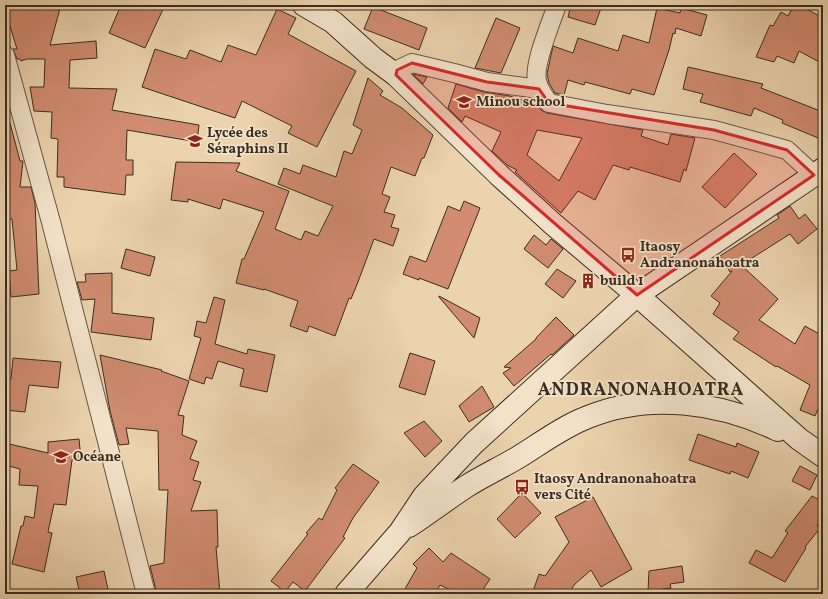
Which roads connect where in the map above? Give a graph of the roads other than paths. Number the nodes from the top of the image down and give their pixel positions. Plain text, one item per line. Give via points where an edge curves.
1 (304, 5) edge
2 (556, 5) edge
3 (5, 55) edge
4 (396, 75) junction
5 (539, 89) junction
6 (818, 172) edge
7 (637, 295) junction
8 (799, 439) junction
9 (823, 456) edge
10 (400, 532) junction
11 (146, 594) edge
12 (346, 594) edge

1 - 4 street via 334,22 373,58
2 - 5 street via 539,57 536,79
3 - 11 street via 53,229
4 - 5 street via 397,70 412,63 488,82
4 - 7 street via 499,175
5 - 6 street via 549,103 714,130 787,150
6 - 7 street
7 - 8 street
7 - 10 street via 474,443 424,496
8 - 9 street
8 - 10 street via 755,419 709,407 662,402 612,409 587,417 561,430 467,486
10 - 12 street

